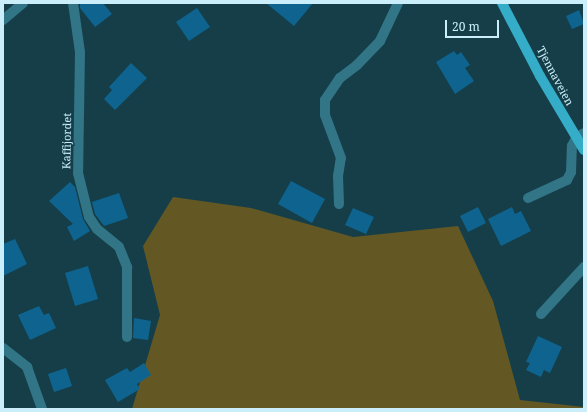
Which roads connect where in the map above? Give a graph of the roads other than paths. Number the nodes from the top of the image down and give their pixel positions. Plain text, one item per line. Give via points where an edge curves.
1 (23, 3) edge
2 (72, 3) edge
3 (398, 3) edge
4 (502, 3) edge
5 (3, 20) edge
6 (580, 136) edge
7 (584, 150) edge
8 (528, 198) dead end
9 (339, 204) dead end
10 (584, 267) edge
11 (541, 314) dead end
12 (127, 337) dead end
13 (3, 348) edge
14 (42, 409) edge

1 - 5 street
2 - 12 street, Kaffijordet via 80,52 78,173 89,217 97,229 119,247 127,267
3 - 9 street via 380,41 357,65 340,78 325,100 325,115 341,158 338,176
4 - 6 main road, Tjennaveien
6 - 7 main road, Tjennaveien
6 - 8 street via 572,146 571,172 567,180
10 - 11 street
13 - 14 street via 27,367

